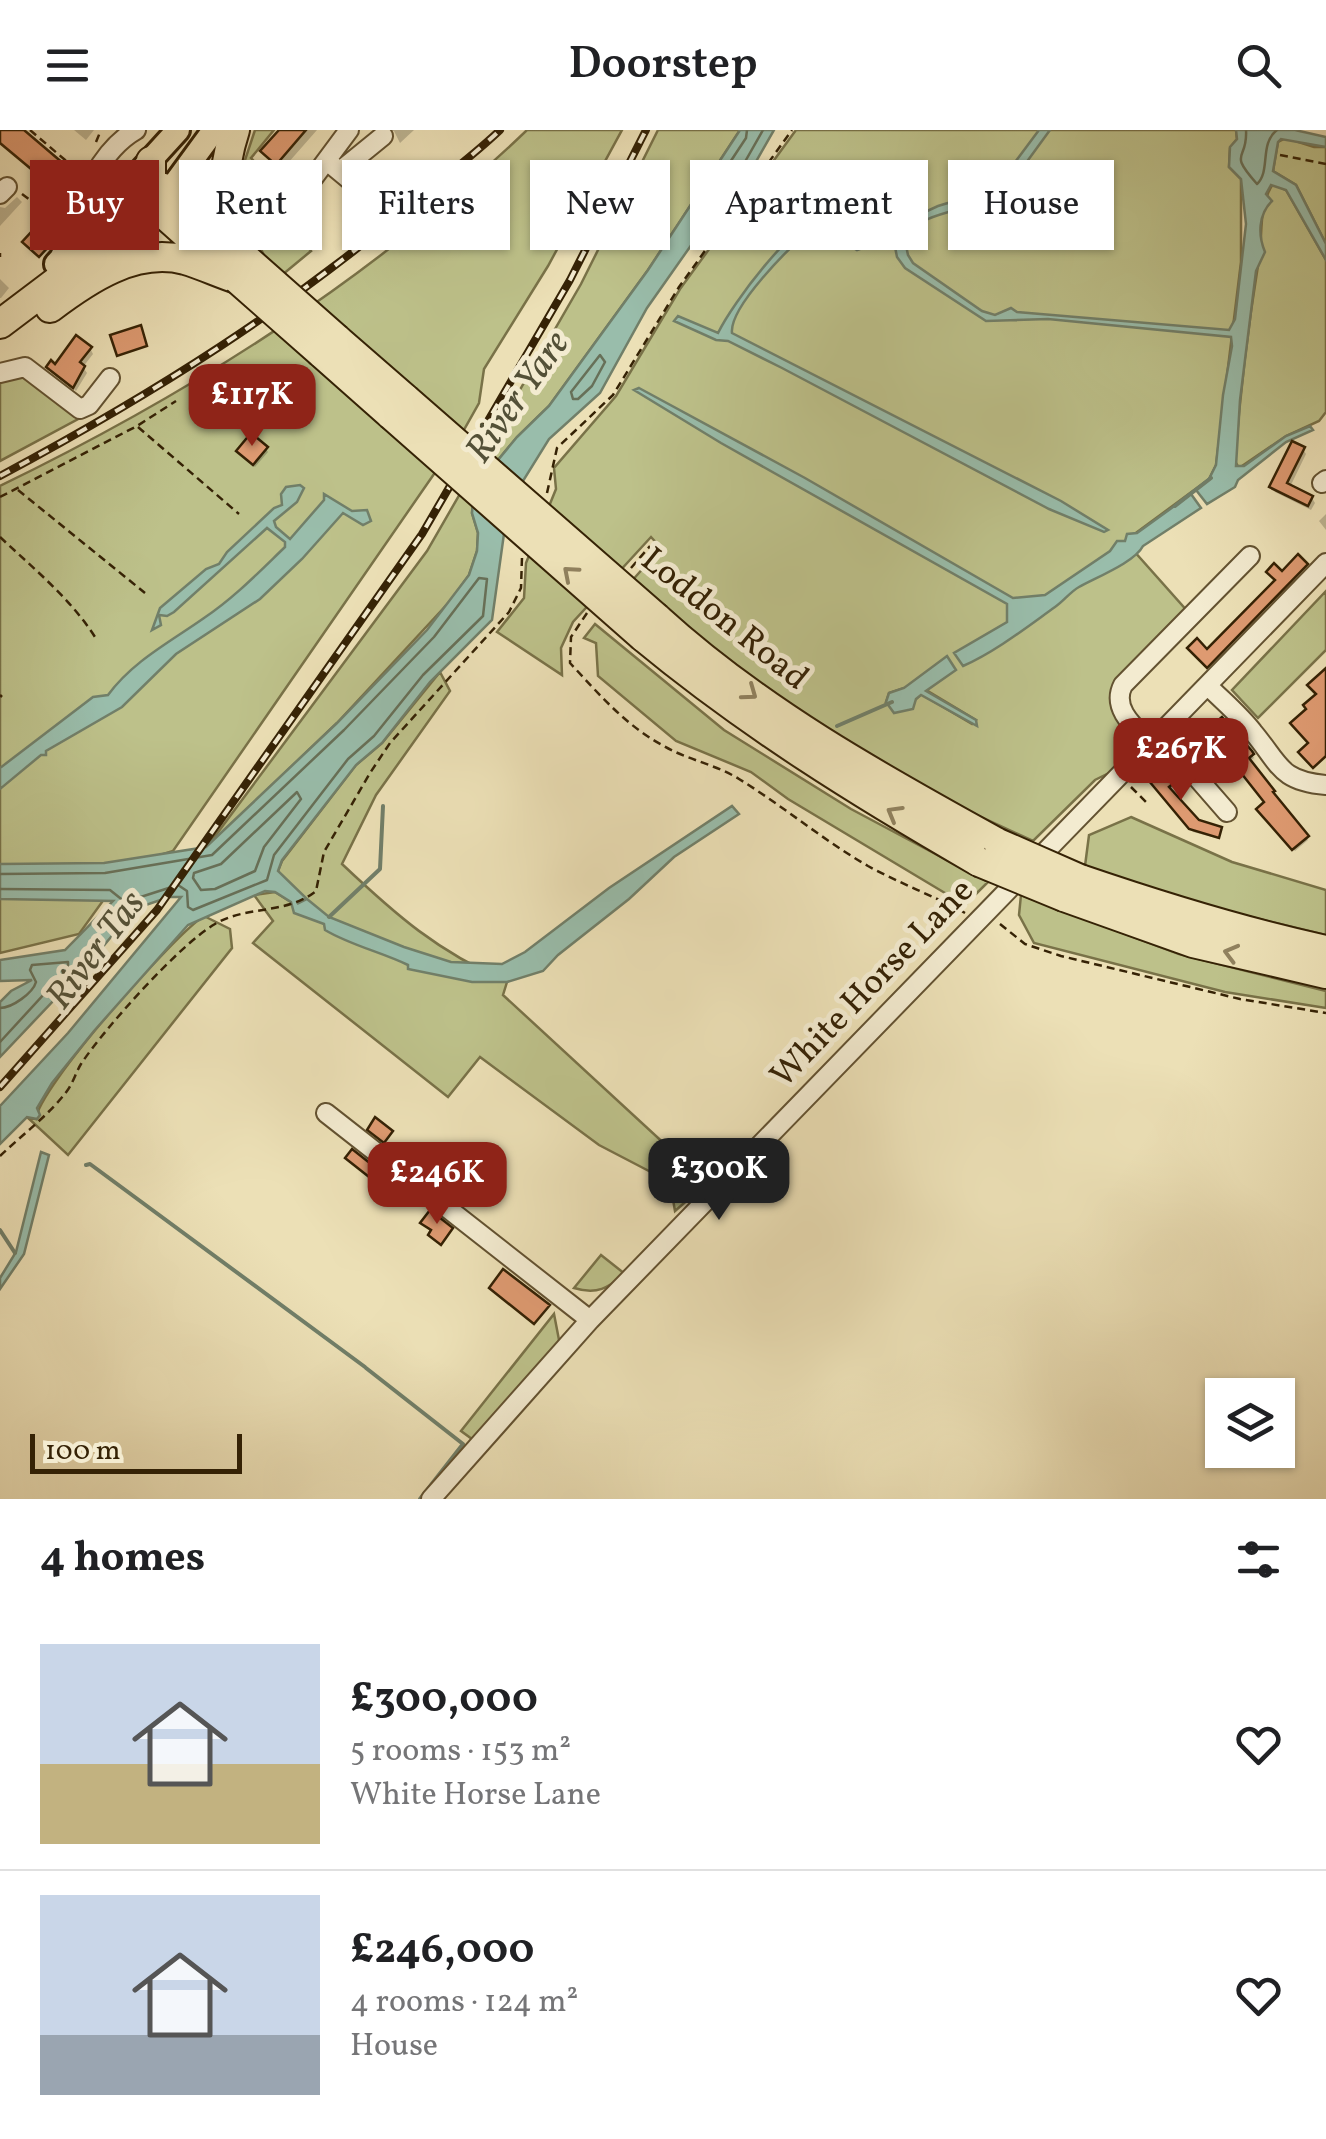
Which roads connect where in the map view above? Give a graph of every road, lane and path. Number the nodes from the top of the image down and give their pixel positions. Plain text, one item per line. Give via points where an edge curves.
1 (30, 130) edge
2 (136, 130) edge
3 (178, 130) edge
4 (214, 130) edge
5 (235, 130) edge
6 (349, 130) edge
7 (792, 130) edge
8 (382, 136) dead end
9 (1280, 156) dead end
10 (65, 160) edge
11 (1326, 164) edge
12 (334, 166) junction
13 (342, 173) edge
14 (322, 177) edge
15 (159, 182) edge
16 (159, 185) edge
17 (159, 189) edge
18 (74, 250) edge
19 (91, 250) edge
20 (107, 250) edge
21 (56, 264) junction
22 (240, 267) junction
23 (79, 286) junction
24 (7, 319) edge
25 (0, 341) edge
26 (0, 373) edge
27 (110, 378) dead end
28 (176, 401) dead end
29 (137, 426) junction
30 (549, 487) dead end
31 (16, 489) junction
32 (0, 497) edge
33 (239, 514) dead end
34 (0, 537) edge
35 (650, 546) dead end
36 (522, 555) dead end
37 (1250, 556) dead end
38 (1326, 564) edge
39 (629, 570) dead end
40 (145, 593) dead end
41 (596, 604) dead end
42 (94, 638) dead end
43 (1208, 686) junction
44 (1154, 739) junction
45 (1120, 774) junction
46 (1326, 785) edge
47 (1149, 805) dead end
48 (1227, 812) dead end
49 (1072, 888) junction
50 (984, 917) junction
51 (1326, 950) edge
52 (1326, 974) edge
53 (1326, 1013) edge
54 (326, 1113) dead end
55 (0, 1156) edge
56 (590, 1320) junction
57 (431, 1499) edge

1 - 10 path
2 - 21 street via 118,140 104,160
3 - 15 main road
4 - 16 main road
5 - 22 highway via 224,208
6 - 12 street
7 - 30 path via 678,288 613,395 557,448
8 - 12 street
9 - 11 path
12 - 13 street
12 - 14 street
17 - 22 highway, Loddon Road
18 - 21 main road
19 - 24 highway
20 - 23 main road
21 - 24 main road
22 - 23 highway, Loddon Road via 162,258 112,268
22 - 49 highway, Loddon Road, bridge via 650,628 988,852
23 - 25 highway, Loddon Road
26 - 27 street via 25,368 80,410
28 - 29 path
29 - 31 path
29 - 33 path
31 - 32 path
31 - 40 path
34 - 42 path via 61,593
35 - 39 path
36 - 55 path via 521,588 508,612 370,773 324,852 316,891 292,906 216,923 123,1012 68,1090
37 - 44 street via 1122,685 1122,711
38 - 43 street, White Horse Lane
41 - 50 path via 571,636 570,663 623,719 661,745 741,780 867,865
43 - 44 street, White Horse Lane
43 - 46 street via 1287,776
44 - 45 street, White Horse Lane
44 - 48 street
45 - 47 path
45 - 50 street, White Horse Lane
49 - 51 highway, Loddon Road
52 -> 49 highway, Loddon Road via 1193,943
50 - 53 path via 1033,948
50 - 56 street, White Horse Lane
54 - 56 street
56 - 57 street, White Horse Lane

